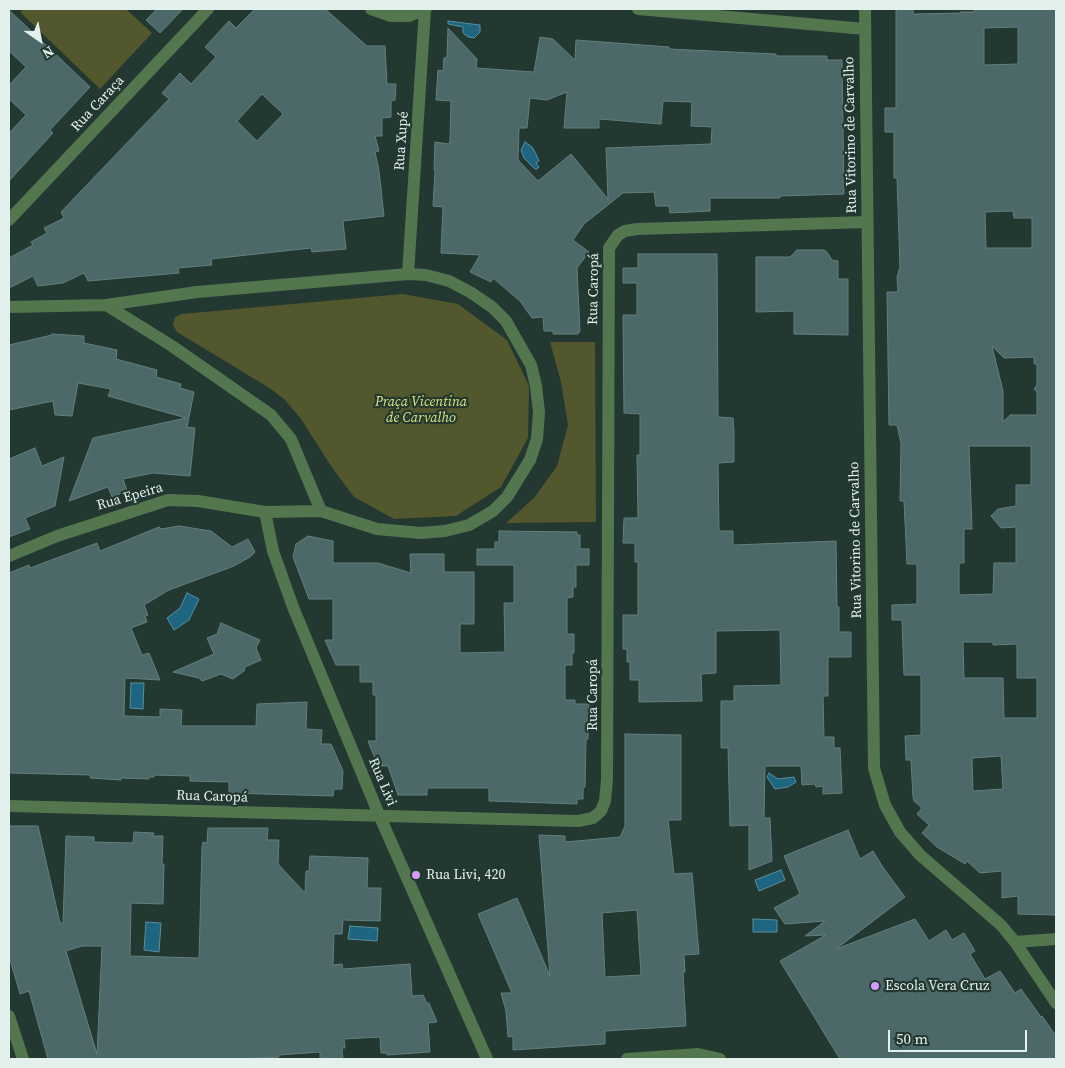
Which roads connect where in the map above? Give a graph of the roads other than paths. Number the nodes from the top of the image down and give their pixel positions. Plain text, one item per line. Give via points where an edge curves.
1 (208, 9) edge
2 (370, 9) edge
3 (426, 9) edge
4 (638, 9) edge
5 (865, 9) edge
6 (865, 29) junction
7 (9, 220) edge
8 (867, 222) junction
9 (408, 274) junction
10 (106, 305) junction
11 (9, 307) edge
12 (320, 511) junction
13 (265, 512) junction
14 (9, 556) edge
15 (9, 806) edge
16 (380, 817) junction
17 (1056, 939) edge
18 (1014, 942) junction
19 (1056, 1003) edge
20 (9, 1016) edge
21 (23, 1059) edge
22 (487, 1059) edge
23 (627, 1059) edge
24 (720, 1059) edge

1 - 7 street, Rua Caraça
2 - 3 street via 391,16 409,16
3 - 9 street, Rua Xupé
4 - 6 street
5 - 6 street, Rua Vitorino de Carvalho
6 - 8 street, Rua Vitorino de Carvalho
8 - 16 street, Rua Caropá via 638,229 618,234 609,248 608,780 601,811 593,818 578,821
8 - 18 street, Rua Vitorino de Carvalho via 874,768 885,805 900,832 920,855 984,909
9 - 10 street via 197,292
9 - 12 street via 449,281 492,307 506,321 531,365 536,386 537,438 530,460 507,497 493,510 469,525 445,531 420,533 377,529
10 - 11 street
10 - 12 street via 271,415 291,439
12 - 13 street, Rua Epeira
13 - 14 street, Rua Epeira via 198,501 168,500 58,536
13 - 16 street, Rua Livi via 273,551 293,607
15 - 16 street, Rua Caropá
16 - 22 street, Rua Livi
17 - 18 street
18 - 19 street, Rua Vitorino de Carvalho
20 - 21 street
23 - 24 street via 698,1054

